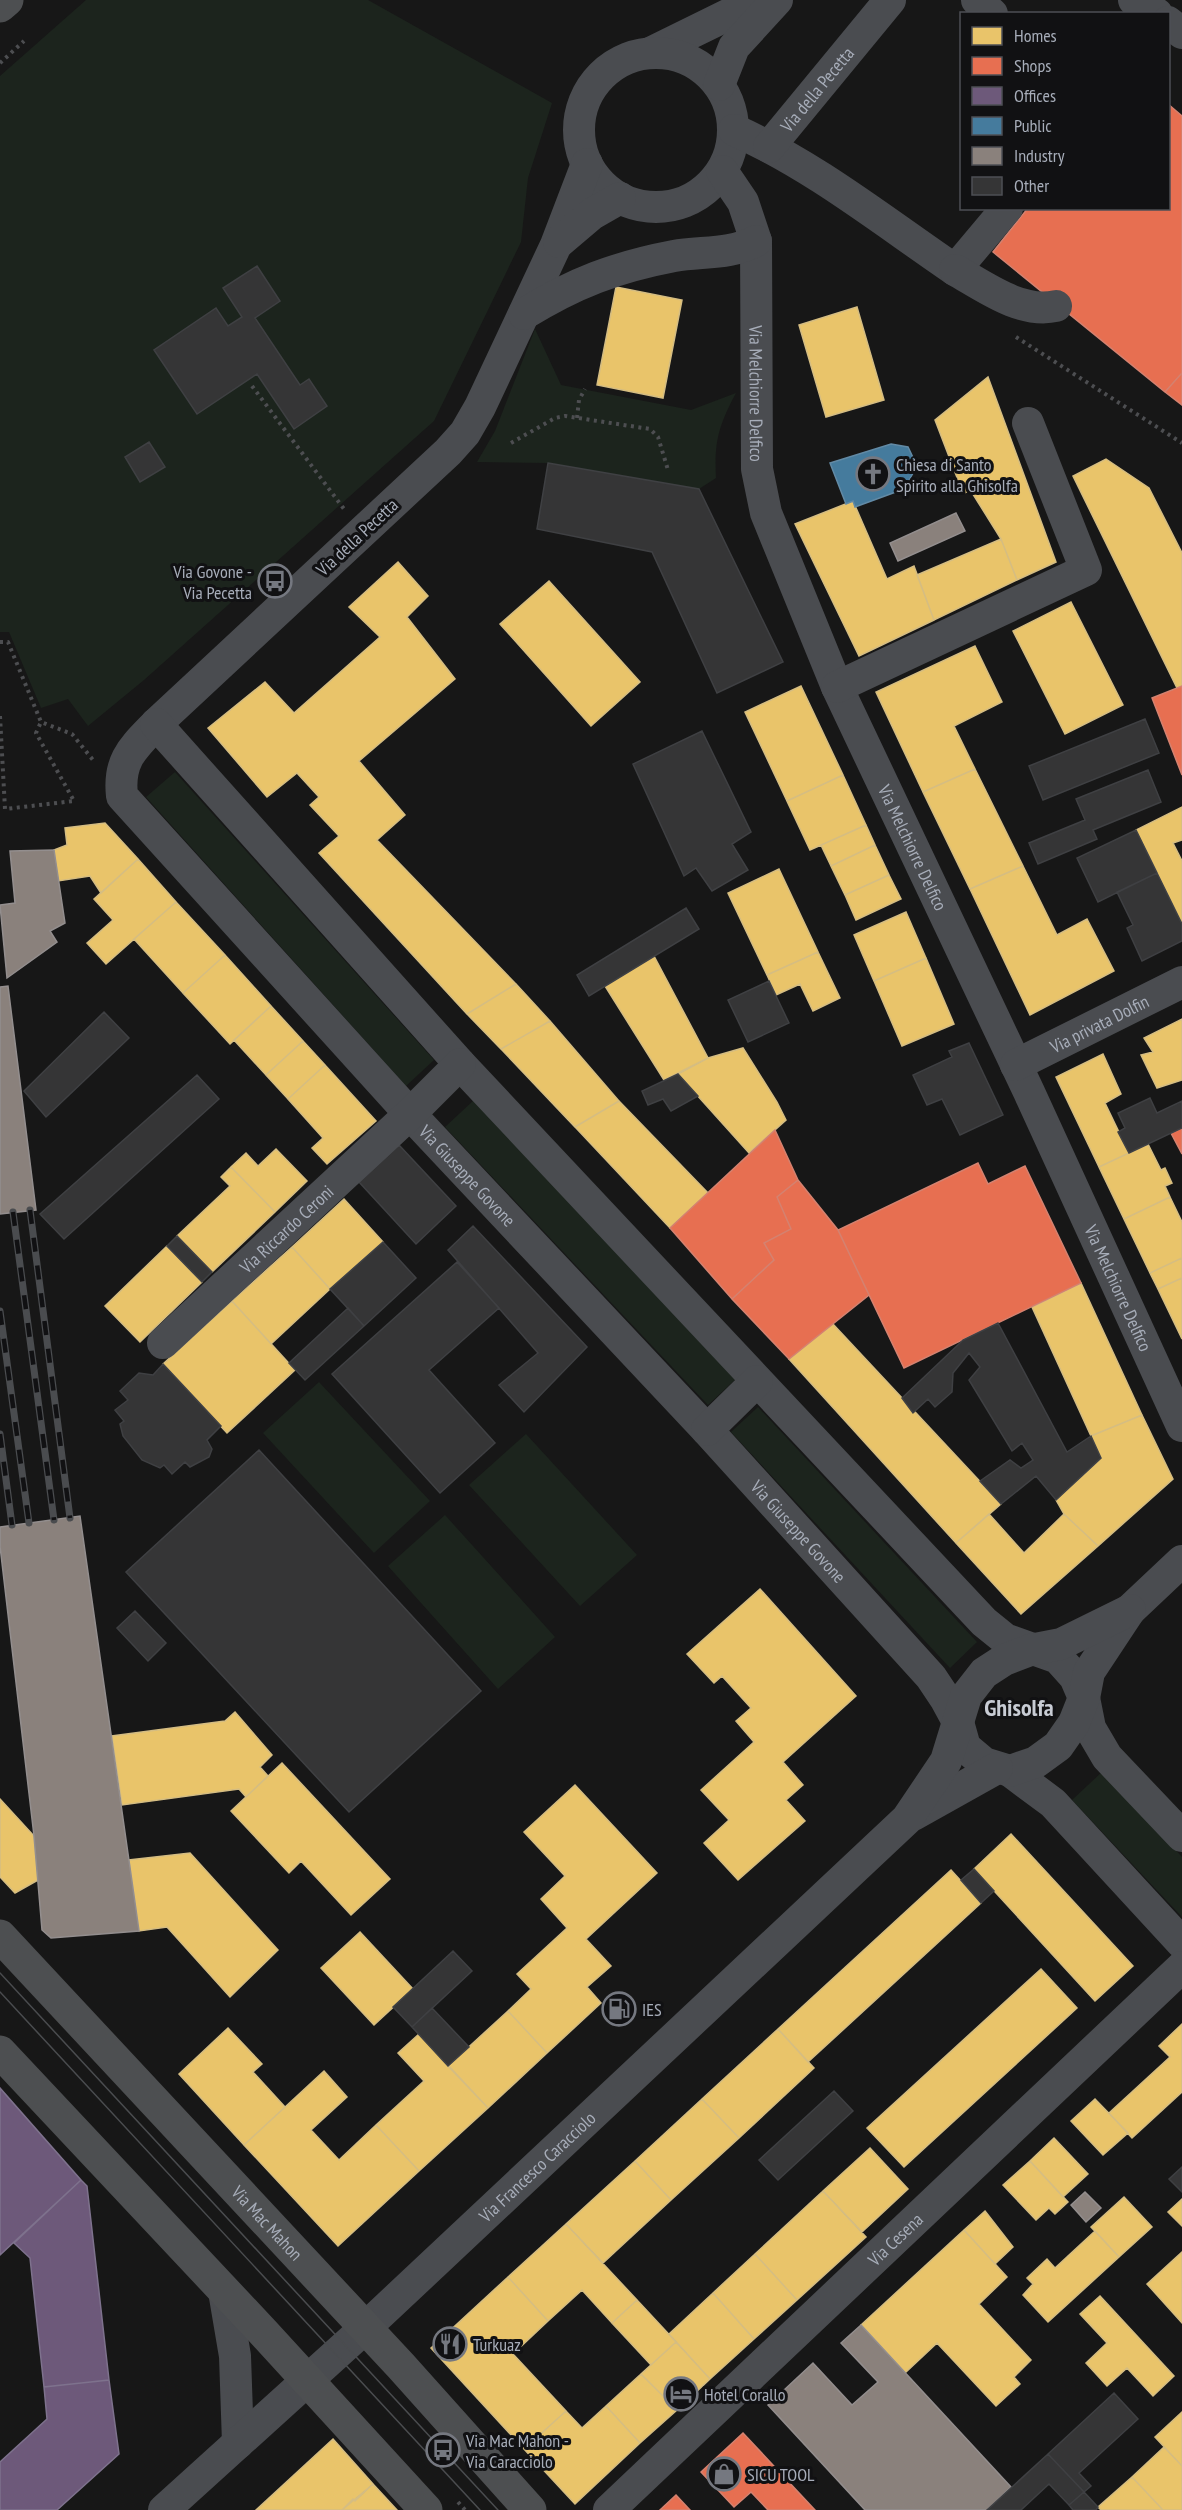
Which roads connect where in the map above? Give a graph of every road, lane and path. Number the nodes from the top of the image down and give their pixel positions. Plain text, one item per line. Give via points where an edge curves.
1 (7, 0) edge
2 (758, 0) edge
3 (777, 0) edge
4 (890, 0) edge
5 (977, 0) edge
6 (1134, 0) edge
7 (0, 6) edge
8 (991, 12) edge
9 (1154, 12) edge
10 (1170, 24) edge
11 (1182, 33) edge
12 (24, 41) dead end
13 (652, 52) junction
14 (0, 63) edge
15 (719, 85) junction
16 (734, 130) junction
17 (769, 147) junction
18 (587, 164) junction
19 (722, 171) junction
20 (620, 198) junction
21 (1005, 210) edge
22 (756, 241) junction
23 (556, 245) junction
24 (955, 270) junction
25 (1056, 306) dead end
26 (524, 314) junction
27 (252, 386) dead end
28 (585, 390) dead end
29 (577, 418) junction
30 (1028, 423) dead end
31 (511, 443) dead end
32 (668, 470) dead end
33 (346, 513) dead end
34 (0, 642) edge
35 (837, 687) junction
36 (0, 716) edge
37 (41, 722) junction
38 (156, 724) junction
39 (122, 796) junction
40 (1182, 982) edge
41 (460, 1064) junction
42 (1016, 1065) junction
43 (410, 1114) junction
44 (163, 1343) dead end
45 (757, 1381) junction
46 (1182, 1426) edge
47 (707, 1430) junction
48 (1182, 1562) edge
49 (1131, 1610) junction
50 (1030, 1650) junction
51 (1084, 1698) junction
52 (958, 1722) junction
53 (1003, 1769) junction
54 (907, 1819) junction
55 (1182, 1836) edge
56 (0, 1936) edge
57 (1182, 1943) edge
58 (1182, 1967) edge
59 (0, 2052) edge
60 (224, 2291) junction
61 (364, 2329) junction
62 (307, 2381) junction
63 (238, 2443) junction
64 (164, 2510) edge
65 (426, 2510) edge
66 (531, 2510) edge
67 (609, 2510) edge

1 - 7 main road
2 - 13 street
3 - 15 street via 734,47
4 - 17 street, Via della Pecetta
5 - 8 street
6 - 9 street
10 - 11 street
12 - 14 path
13 - 15 street via 690,60
13 - 18 street via 616,63 589,90 578,127
15 - 16 street via 731,111
16 - 17 street, Via della Pecetta
16 - 19 street
17 - 24 street
18 - 20 street via 604,187
18 - 23 street, Via della Pecetta
19 - 20 street via 702,192 676,204 647,207
19 - 22 street, Via Melchiorre Delfico via 743,202
20 - 23 street, Via della Pecetta via 592,214
21 - 24 street
22 - 26 street via 744,247 677,255 603,274 562,290
22 - 35 street, Via Melchiorre Delfico via 760,490
23 - 26 street, Via della Pecetta
24 - 25 street via 1025,306
26 - 38 street, Via della Pecetta via 480,407 448,452
27 - 33 path
28 - 29 path via 579,400
29 - 31 path via 555,418
29 - 32 path via 650,429 658,437
30 - 35 street via 1086,570
34 - 37 path via 8,642
35 - 42 street, Via Melchiorre Delfico
36 - 37 path via 5,809 74,801 36,733
37 - 39 path via 72,734
38 - 39 street, Via della Pecetta via 128,754 120,778
38 - 41 street
39 - 43 street, Via Giuseppe Govone
40 - 42 street, Via privata Dolfin
41 - 43 street, Via Giuseppe Govone
41 - 45 street
42 - 46 street, Via Melchiorre Delfico
43 - 44 street, Via Riccardo Ceroni
43 - 47 street, Via Giuseppe Govone
45 - 47 street
45 - 50 street via 984,1622 1005,1639
47 - 52 street, Via Giuseppe Govone via 931,1677
48 - 49 street
49 - 50 street via 1061,1644
49 - 51 street via 1089,1672
50 - 51 street via 1058,1658 1075,1677
50 - 52 street via 984,1673 966,1696
51 - 53 street via 1074,1724 1058,1746 1036,1762
51 - 55 street via 1090,1728 1107,1757
52 - 53 street, Via Giuseppe Govone via 964,1747 984,1764
52 - 54 street, Via Francesco Caracciolo via 946,1761
53 - 54 street, Via Francesco Caracciolo
53 - 57 street, Via Giuseppe Govone via 1053,1803
54 - 61 street, Via Francesco Caracciolo
56 - 61 main road, Via Mac Mahon
58 - 67 street, Via Cesena
59 - 60 main road
60 - 62 main road
60 - 63 street via 235,2356
61 - 62 street, Via Francesco Caracciolo
61 - 66 main road, Via Mac Mahon
62 - 63 street, Via Francesco Caracciolo
62 - 65 main road
63 - 64 street, Via Francesco Caracciolo

